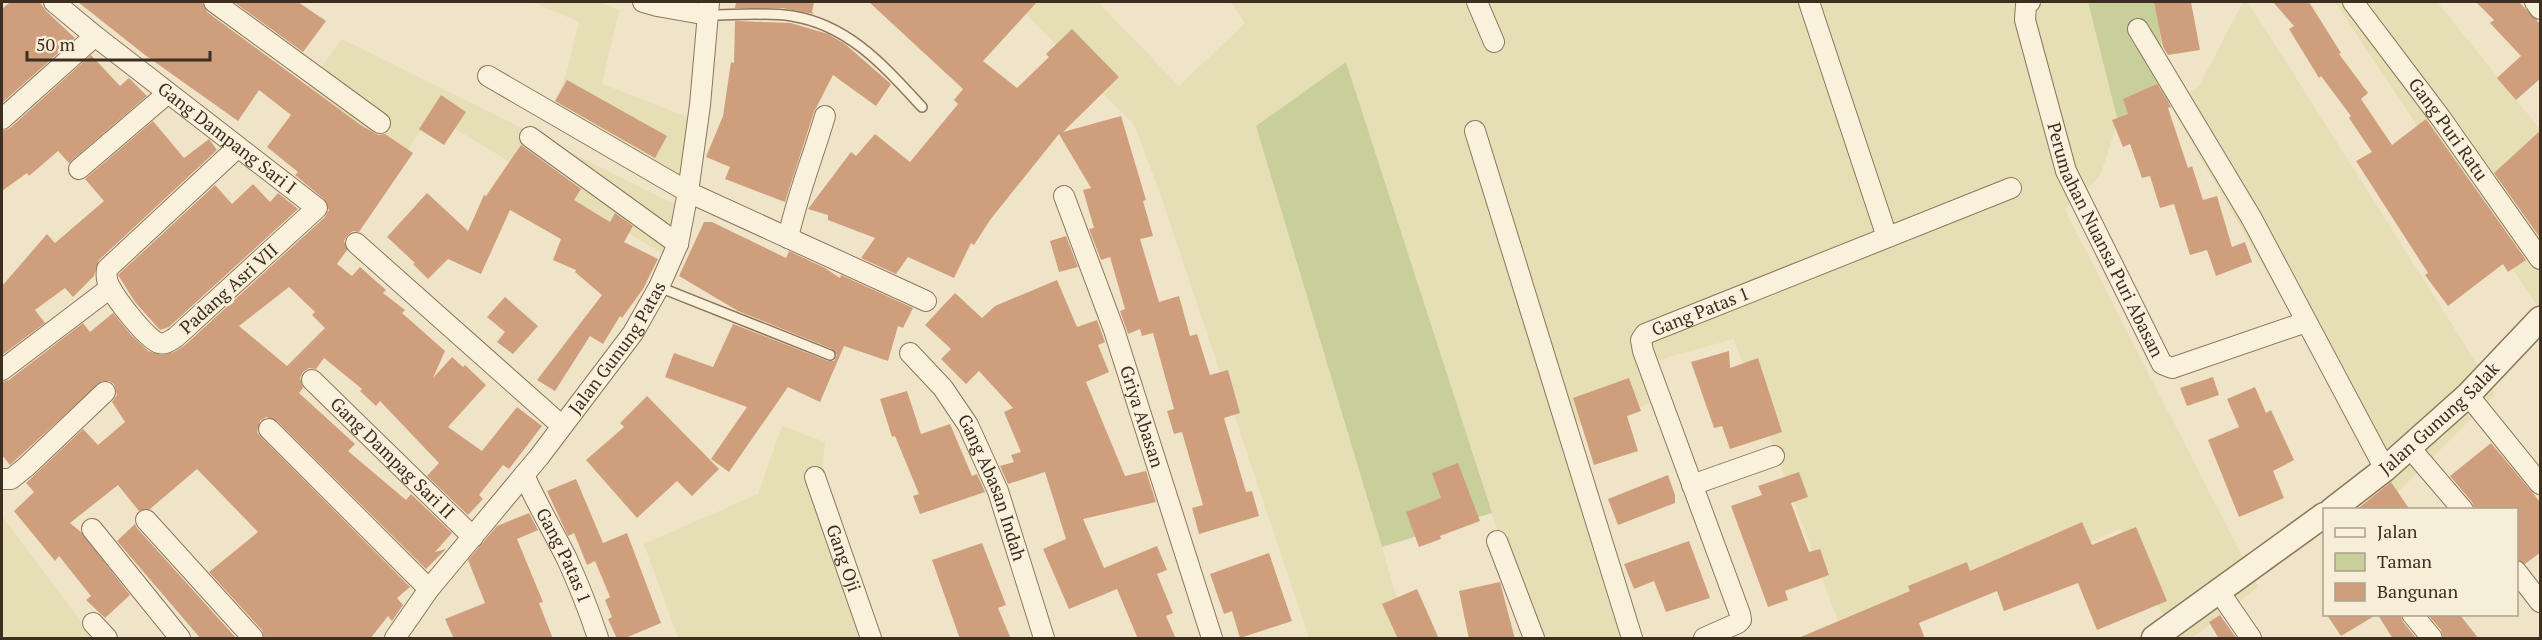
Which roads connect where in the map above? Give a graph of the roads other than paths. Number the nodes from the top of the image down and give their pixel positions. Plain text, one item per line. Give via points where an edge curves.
1 (54, 2) edge
2 (214, 2) edge
3 (643, 2) edge
4 (1477, 2) edge
5 (1809, 2) edge
6 (2030, 2) edge
7 (2353, 2) edge
8 (2535, 2) edge
9 (709, 8) edge
10 (2541, 9) edge
11 (2138, 29) dead end
12 (95, 36) junction
13 (1494, 42) dead end
14 (488, 76) dead end
15 (168, 93) junction
16 (922, 107) dead end
17 (825, 116) dead end
18 (2, 119) edge
19 (380, 123) dead end
20 (1475, 131) dead end
21 (530, 137) dead end
22 (238, 147) junction
23 (80, 169) dead end
24 (2011, 188) dead end
25 (688, 192) junction
26 (1064, 196) dead end
27 (316, 208) joint
28 (1887, 237) junction
29 (788, 238) junction
30 (356, 243) dead end
31 (678, 244) junction
32 (2541, 259) edge
33 (659, 287) junction
34 (110, 288) junction
35 (926, 300) dead end
36 (2541, 319) edge
37 (2306, 322) junction
38 (910, 353) dead end
39 (830, 355) dead end
40 (2, 370) edge
41 (312, 380) dead end
42 (105, 392) dead end
43 (2468, 395) junction
44 (562, 426) junction
45 (269, 429) dead end
46 (2410, 448) junction
47 (1774, 456) dead end
48 (2385, 469) junction
49 (524, 475) junction
50 (814, 477) dead end
51 (2, 479) edge
52 (2541, 484) edge
53 (1692, 485) junction
54 (2335, 508) edge
55 (2461, 508) edge
56 (2323, 516) edge
57 (146, 519) dead end
58 (92, 528) dead end
59 (473, 537) junction
60 (1497, 542) dead end
61 (2518, 572) edge
62 (429, 589) junction
63 (2218, 590) junction
64 (2541, 602) edge
65 (2413, 616) edge
66 (93, 623) dead end
67 (2163, 636) edge
68 (107, 639) edge
69 (180, 639) edge
70 (253, 639) edge
71 (395, 639) edge
72 (597, 639) edge
73 (871, 639) edge
74 (1044, 639) edge
75 (1212, 639) edge
76 (1534, 639) edge
77 (1632, 639) edge
78 (1704, 639) edge
79 (2251, 639) edge
80 (2432, 639) edge

1 - 12 street, Gang Dampang Sari I
2 - 19 street
3 - 9 street
4 - 13 street
5 - 28 street
6 - 37 street, Perumahan Nuansa Puri Abasan via 2025,20 2061,158 2162,364 2172,368
7 - 32 street, Gang Puri Ratu
8 - 10 street
9 - 16 lane via 791,16 827,25 863,46
9 - 25 street, Jalan Gunung Patas
11 - 37 street via 2252,219
12 - 15 street, Gang Dampang Sari I
12 - 18 street
14 - 25 street
15 - 22 street, Gang Dampang Sari I
15 - 23 street
17 - 29 street via 796,201
20 - 77 street
21 - 31 street
22 - 27 street, Gang Dampang Sari I
22 - 34 street via 112,262 106,278
24 - 28 street, Gang Patas 1
25 - 29 street
25 - 31 street, Jalan Gunung Patas
26 - 75 street, Griya Abasan via 1114,330
27 - 34 street, Padang Asri VII via 167,343 158,343 148,336
28 - 53 street, Gang Patas 1 via 1645,334 1641,340 1643,351
29 - 35 street
30 - 44 street
31 - 33 street, Jalan Gunung Patas
33 - 39 lane
33 - 44 street, Jalan Gunung Patas via 633,333
34 - 40 street
36 - 43 street, Jalan Gunung Salak
37 - 48 street
38 - 74 street, Gang Abasan Indah via 943,388 968,425 998,491
41 - 59 street, Gang Dampag Sari II
42 - 51 street via 26,467 11,479
43 - 46 street, Jalan Gunung Salak
43 - 52 street
44 - 49 street, Jalan Gunung Patas
45 - 62 street
46 - 48 street, Jalan Gunung Salak
46 - 55 street
47 - 53 street
48 - 54 street, Jalan Gunung Salak
49 - 59 street, Jalan Gunung Patas
49 - 72 street, Gang Patas 1 via 566,557
50 - 73 street, Gang Oji
53 - 78 street, Gang Patas 1 via 1741,620
56 - 63 street
57 - 70 street
58 - 69 street
59 - 62 street, Jalan Gunung Patas
60 - 76 street
61 - 64 street
62 - 71 street, Jalan Gunung Patas
63 - 67 street
63 - 79 street
65 - 80 street
66 - 68 street

